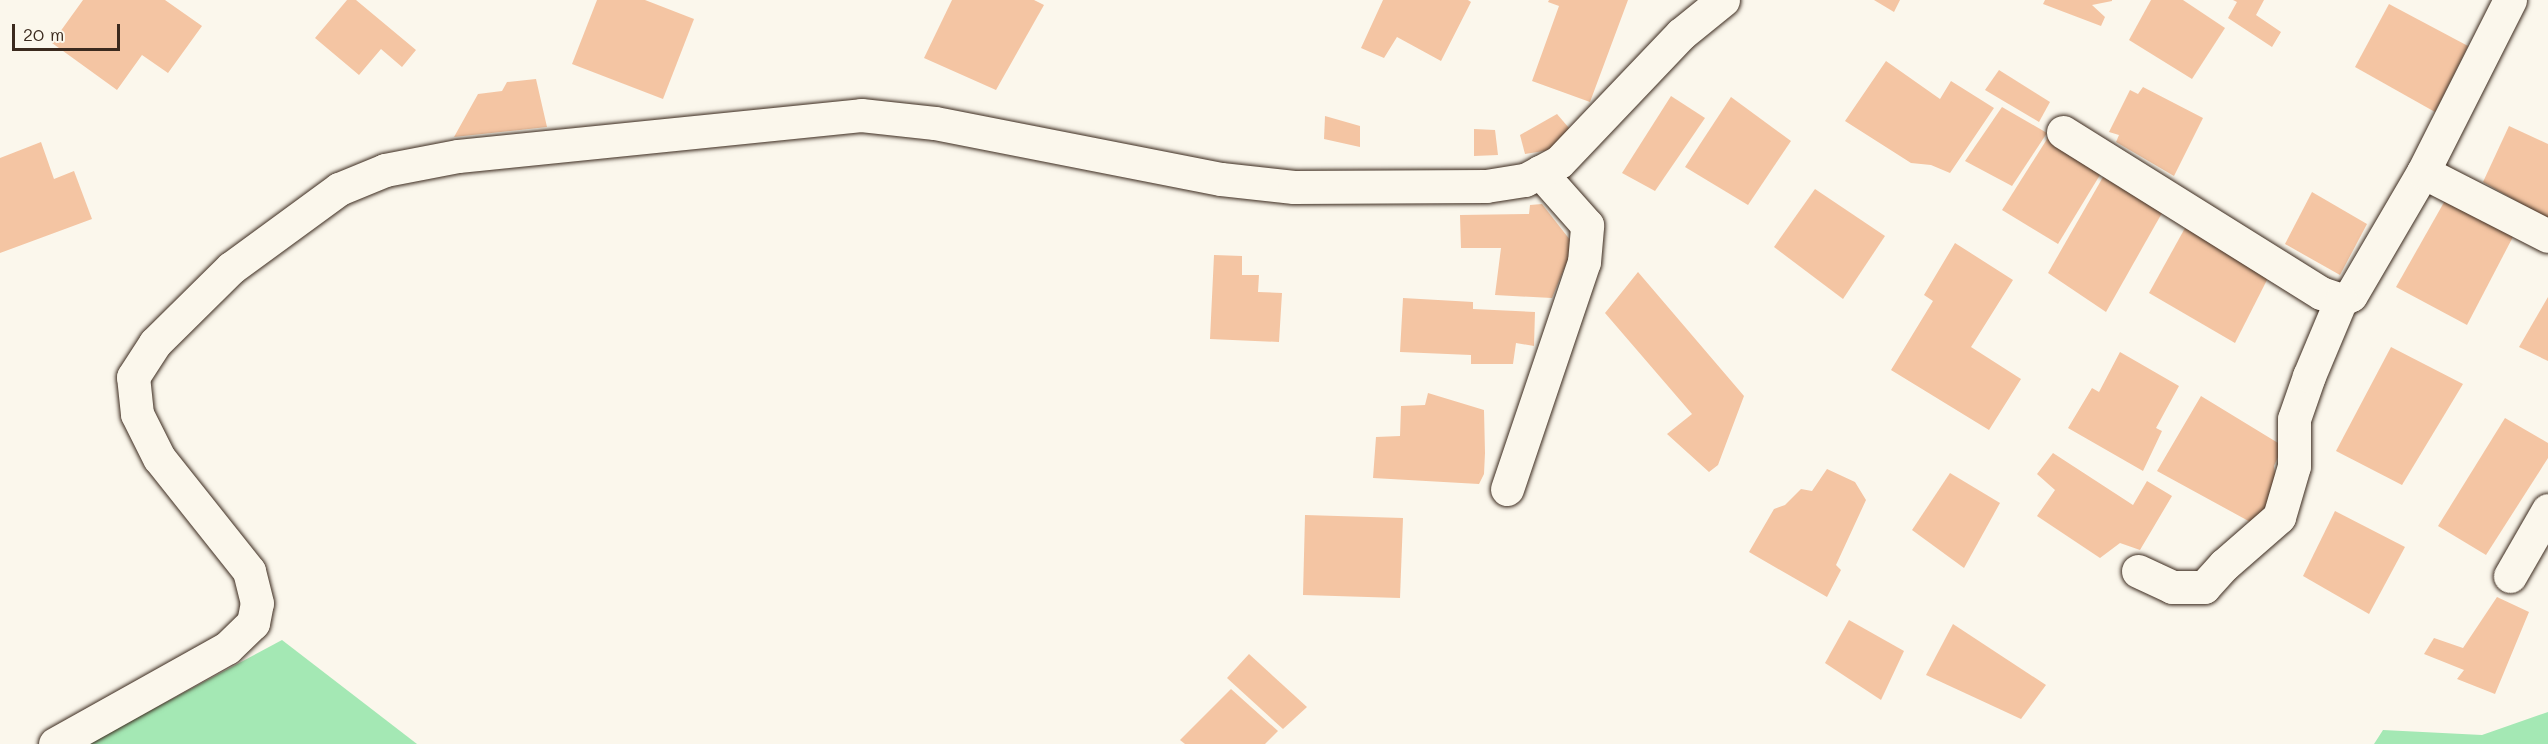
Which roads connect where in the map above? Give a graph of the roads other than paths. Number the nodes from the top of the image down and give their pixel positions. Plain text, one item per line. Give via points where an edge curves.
1 (1723, 0) edge
2 (2510, 0) edge
3 (2063, 132) dead end
4 (1540, 172) junction
5 (2423, 172) junction
6 (2548, 236) edge
7 (2340, 300) junction
8 (1507, 489) dead end
9 (2548, 510) edge
10 (2138, 571) dead end
11 (2510, 576) dead end
12 (55, 744) edge

1 - 4 street via 1681,34 1558,162
2 - 5 street
3 - 7 street via 2321,293
4 - 8 street via 1587,225 1584,262
4 - 12 street via 1525,180 1486,186 1294,187 1221,179 934,123 861,115 458,156 385,170 339,189 231,268 155,343 133,377 137,414 159,458 249,571 257,603 254,622 227,648
5 - 6 street
5 - 7 street via 2352,295
7 - 10 street via 2294,419 2294,465 2279,517 2204,587 2172,587
9 - 11 street

